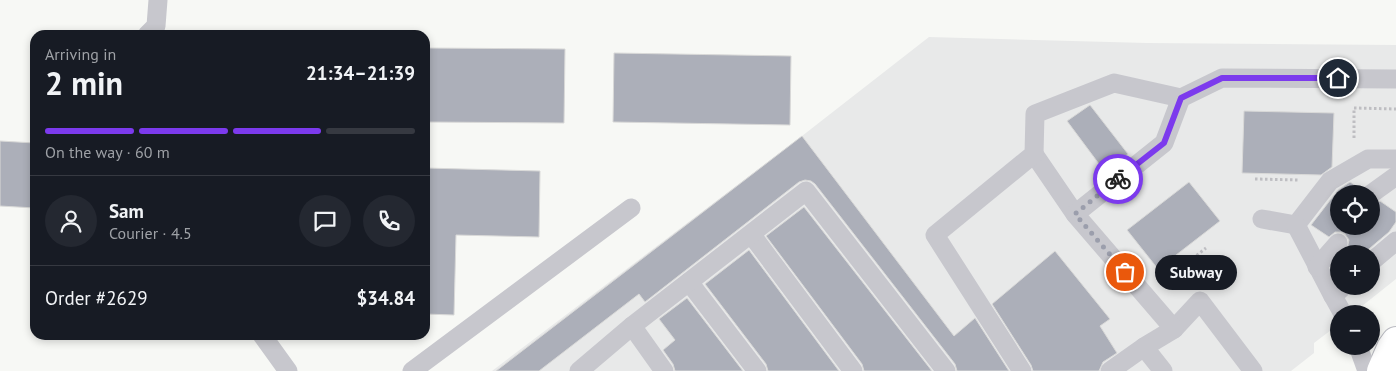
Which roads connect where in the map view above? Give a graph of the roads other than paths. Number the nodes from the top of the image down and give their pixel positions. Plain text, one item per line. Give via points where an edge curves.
1 (158, 0) edge
2 (152, 30) edge
3 (1396, 79) edge
4 (1181, 98) junction
5 (1034, 154) junction
6 (1396, 159) edge
7 (1396, 176) edge
8 (1380, 188) edge
9 (631, 208) dead end
10 (1075, 214) junction
11 (1262, 219) dead end
12 (1296, 224) junction
13 (751, 234) junction
14 (1396, 241) edge
15 (1338, 243) dead end
16 (1380, 254) edge
17 (1317, 267) junction
18 (689, 282) junction
19 (1330, 282) edge
20 (632, 326) junction
21 (1174, 329) junction
22 (266, 340) edge
23 (1396, 341) edge
24 (1144, 347) junction
25 (1361, 355) edge
26 (288, 371) edge
27 (412, 371) edge
28 (579, 371) edge
29 (664, 371) edge
30 (757, 371) edge
31 (853, 371) edge
32 (946, 371) edge
33 (1022, 371) edge
34 (1110, 371) edge
35 (1163, 371) edge
36 (1253, 371) edge
37 (1367, 371) edge
38 (1381, 371) edge

1 - 2 lane via 156,26
3 - 4 lane via 1222,78
4 - 5 lane via 1114,83 1105,86 1035,114
4 - 10 lane via 1164,143
5 - 10 lane
5 - 33 lane via 935,235
6 - 12 lane via 1368,158 1330,181
7 - 8 lane
9 - 27 lane
10 - 21 lane
11 - 12 lane
12 - 17 lane
13 - 18 lane
13 - 31 lane
13 - 32 lane via 806,190
14 - 16 lane
15 - 17 lane
17 - 19 lane
18 - 20 lane
18 - 30 lane
20 - 28 lane
20 - 29 lane
21 - 24 lane
21 - 36 lane via 1200,301
22 - 26 lane
23 - 38 main road
24 - 34 lane
24 - 35 lane
25 - 37 lane

